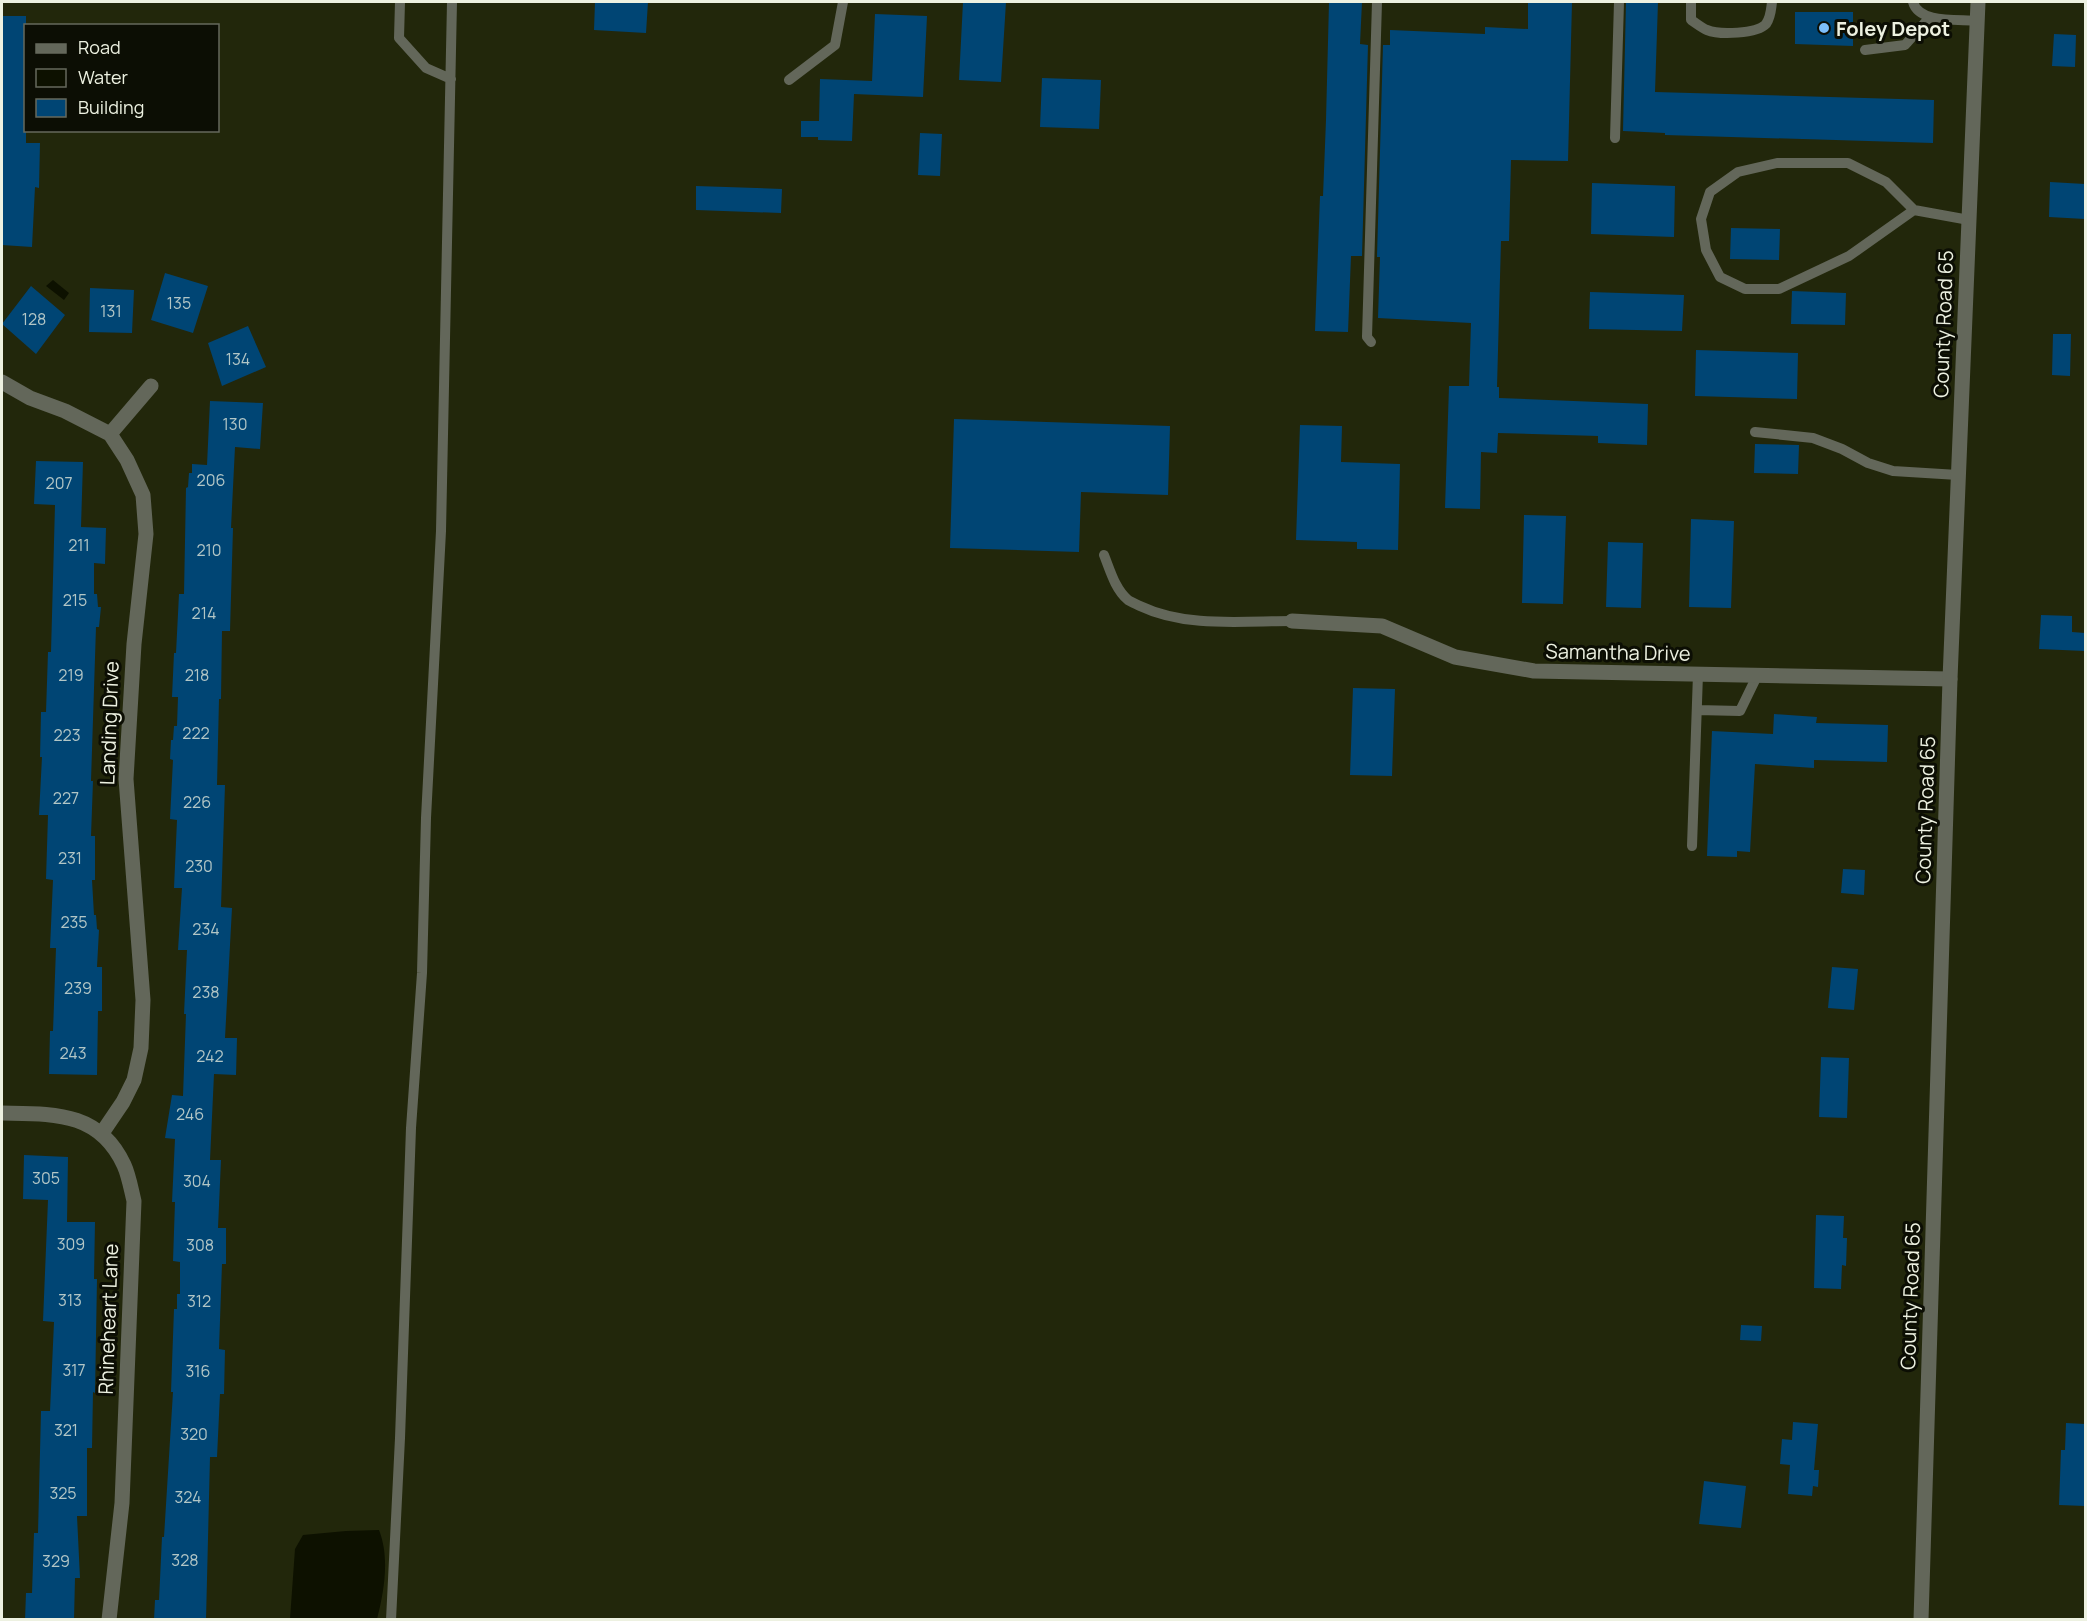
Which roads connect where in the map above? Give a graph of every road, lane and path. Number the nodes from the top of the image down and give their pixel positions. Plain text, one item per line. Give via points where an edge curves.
1 (400, 2) edge
2 (452, 2) edge
3 (843, 2) edge
4 (1377, 2) edge
5 (1619, 2) edge
6 (1691, 2) edge
7 (1772, 2) edge
8 (1913, 2) edge
9 (1978, 2) edge
10 (1930, 17) junction
11 (1977, 21) junction
12 (1865, 50) dead end
13 (451, 79) junction
14 (789, 80) dead end
15 (1615, 138) dead end
16 (1914, 210) junction
17 (1969, 220) junction
18 (1371, 342) dead end
19 (2, 382) edge
20 (151, 386) dead end
21 (1755, 432) dead end
22 (110, 434) junction
23 (1958, 475) junction
24 (1104, 555) dead end
25 (1292, 621) joint
26 (1698, 674) junction
27 (1757, 676) junction
28 (1950, 679) junction
29 (1697, 710) junction
30 (1692, 846) dead end
31 (2, 1113) edge
32 (102, 1133) junction
33 (109, 1620) edge
34 (391, 1620) edge
35 (1921, 1620) edge

1 - 13 lane via 399,38 426,68
2 - 13 lane
3 - 14 lane via 835,45
4 - 18 lane via 1367,337
5 - 15 lane
6 - 7 lane via 1691,20 1709,31 1737,33 1766,25
8 - 10 lane via 1919,12
9 - 11 street, County Road 65
10 - 11 lane
10 - 12 lane via 1905,45
11 - 17 street, County Road 65
13 - 34 lane via 441,531
16 - 16 lane via 1886,182 1848,163 1778,163 1738,172 1710,192 1701,219 1706,250 1720,277 1745,289 1779,289 1849,256
16 - 17 lane
17 - 23 street, County Road 65
19 - 22 street, Landing Drive
20 - 22 street
21 - 23 lane via 1813,438 1893,471
22 - 32 street, Landing Drive via 143,495 146,534 134,644 126,779 143,1000 141,1048 134,1080
23 - 28 street, County Road 65
24 - 25 lane via 1114,583 1128,600 1150,611 1222,622
25 - 26 street, Samantha Drive via 1382,626 1455,657 1534,671
26 - 27 street, Samantha Drive
26 - 29 lane
27 - 28 street, Samantha Drive
27 - 29 lane via 1740,711
28 - 35 street, County Road 65
29 - 30 lane
31 - 32 street, Rhineheart Lane via 57,1114
32 - 33 street, Rhineheart Lane via 124,1165 134,1201 122,1503

